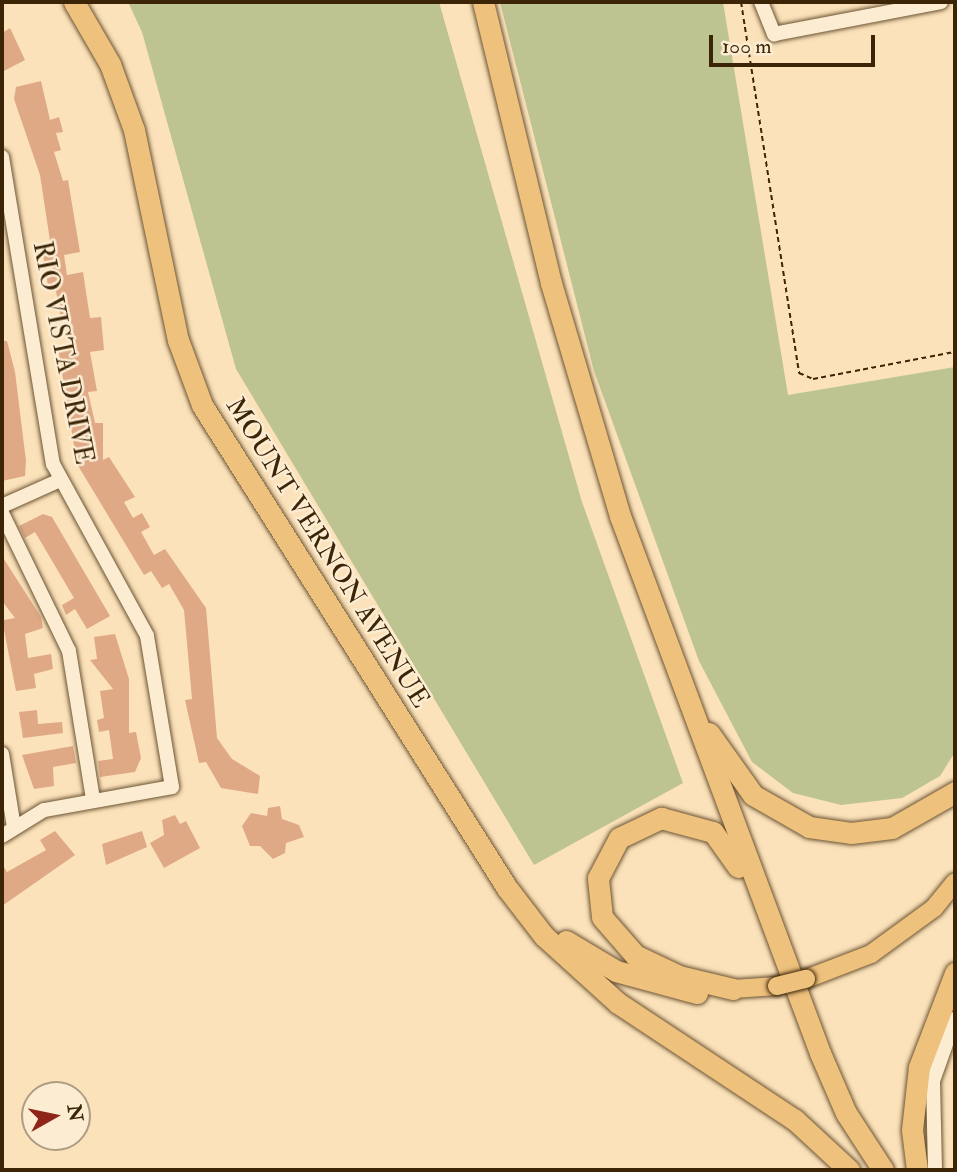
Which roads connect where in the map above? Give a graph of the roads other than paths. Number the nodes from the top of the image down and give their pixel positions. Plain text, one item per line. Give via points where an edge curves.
1 (74, 2) edge
2 (483, 2) edge
3 (761, 2) edge
4 (941, 2) edge
5 (2, 157) edge
6 (60, 480) junction
7 (2, 506) edge
8 (2, 513) edge
9 (649, 593) junction
10 (2, 754) edge
11 (955, 792) edge
12 (93, 800) junction
13 (8, 831) edge
14 (955, 883) edge
15 (526, 911) junction
16 (955, 973) edge
17 (733, 989) junction
18 (955, 1019) edge
19 (849, 1170) edge
20 (867, 1170) edge
21 (883, 1170) edge
22 (917, 1170) edge
23 (935, 1170) edge

1 - 15 highway, MOUNT VERNON AVENUE via 110,64 134,130 178,340 206,414
2 - 9 highway via 551,283 597,447
3 - 4 street via 774,34
5 - 6 street, RIO VISTA DRIVE
6 - 7 street
6 - 12 street, RIO VISTA DRIVE via 147,636 172,787
8 - 12 street via 69,651
9 - 11 highway via 717,746 772,810 809,827 872,832 910,822
9 - 21 highway via 820,1053 846,1114
10 - 13 street
12 - 13 street via 44,810
14 - 17 main road, bridge via 880,948 806,979
15 - 17 highway via 616,971 705,994
15 - 19 highway via 618,1003 795,1121
16 - 22 highway via 919,1067 912,1130
17 - 20 highway via 658,967 625,946 602,917 598,878 608,853 639,824 682,819 727,845 829,1105
18 - 23 street via 933,1081

